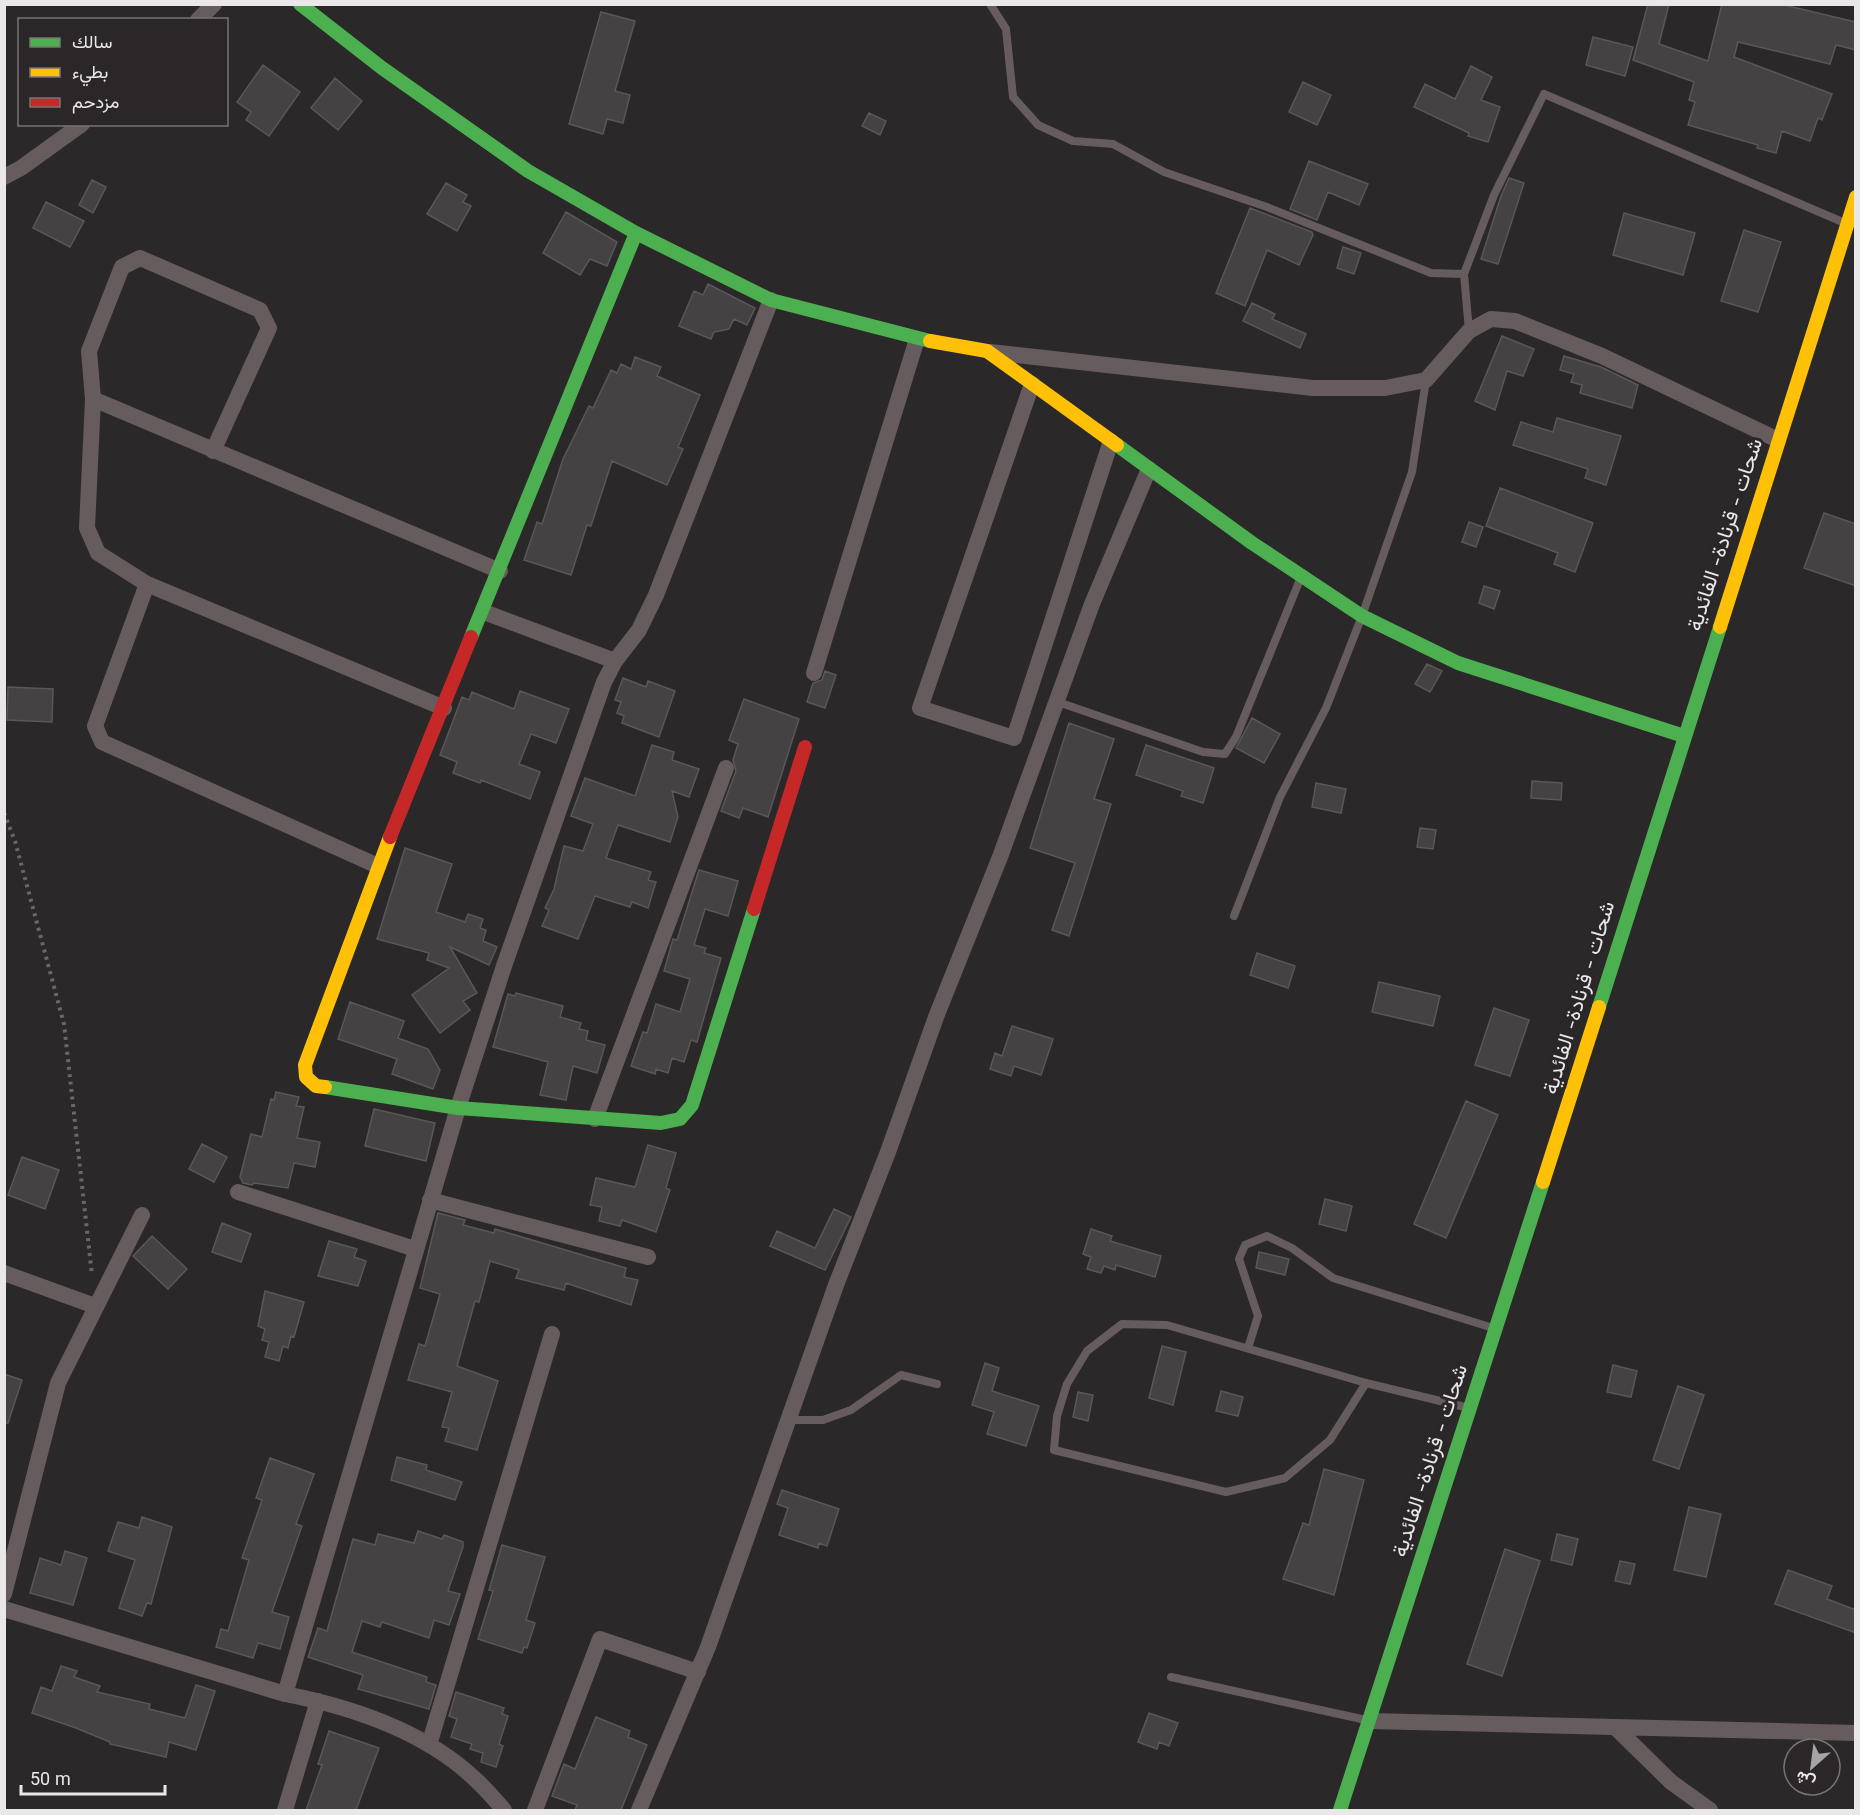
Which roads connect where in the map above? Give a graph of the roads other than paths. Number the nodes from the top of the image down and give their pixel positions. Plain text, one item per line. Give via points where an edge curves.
1 (214, 4) edge
2 (300, 4) edge
3 (990, 4) edge
4 (200, 18) edge
5 (79, 126) edge
6 (4, 177) edge
7 (1856, 197) edge
8 (1851, 225) edge
9 (636, 233) junction
10 (1464, 274) junction
11 (771, 300) junction
12 (1469, 332) junction
13 (917, 339) junction
14 (987, 351) junction
15 (1426, 380) junction
16 (1032, 384) junction
17 (93, 399) junction
18 (1778, 440) junction
19 (1112, 441) junction
20 (213, 451) junction
21 (1149, 469) junction
22 (501, 571) junction
23 (1302, 576) junction
24 (147, 584) junction
25 (484, 612) junction
26 (1362, 616) junction
27 (615, 661) junction
28 (814, 673) dead end
29 (1055, 701) junction
30 (444, 708) junction
31 (1684, 736) junction
32 (805, 747) dead end
33 (726, 768) dead end
34 (378, 866) junction
35 (1234, 916) dead end
36 (458, 1108) junction
37 (596, 1119) junction
38 (238, 1192) dead end
39 (430, 1200) junction
40 (142, 1215) dead end
41 (416, 1249) junction
42 (648, 1257) dead end
43 (4, 1273) edge
44 (95, 1306) junction
45 (1496, 1329) junction
46 (552, 1334) dead end
47 (1248, 1348) junction
48 (1366, 1383) junction
49 (937, 1384) dead end
50 (1470, 1408) junction
51 (789, 1420) junction
52 (4, 1594) edge
53 (4, 1609) edge
54 (698, 1672) junction
55 (1171, 1677) dead end
56 (285, 1694) junction
57 (318, 1701) junction
58 (1369, 1721) junction
59 (1615, 1727) junction
60 (1856, 1733) edge
61 (429, 1744) junction
62 (285, 1810) edge
63 (504, 1810) edge
64 (535, 1810) edge
65 (639, 1810) edge
66 (1340, 1810) edge
67 (1710, 1810) edge

1 - 4 street
2 - 9 street via 382,68 528,171
3 - 10 lane via 1006,29 1013,97 1038,125 1073,141 1113,144 1164,172 1267,207 1431,273
5 - 6 street
7 - 8 street, شحات - قرنادة- الفائدية
8 - 10 lane via 1544,94 1494,195
8 - 18 street, شحات - قرنادة- الفائدية
9 - 11 street
9 - 22 street
10 - 12 lane
11 - 13 street
11 - 27 street via 656,595 639,630
12 - 15 street
12 - 18 street via 1491,319 1515,321 1602,356
13 - 14 street
13 - 28 street
14 - 15 street via 1342,390
14 - 16 street
15 - 26 lane via 1413,472
16 - 19 street
16 - 19 street via 920,708 1014,738
17 - 20 street
17 - 20 street via 89,351 122,267 140,258 260,310 269,328
17 - 24 street via 87,528 98,553
18 - 31 street, شحات - قرنادة- الفائدية
19 - 21 street
20 - 22 street
21 - 23 street
21 - 29 street
22 - 25 street
23 - 26 street
23 - 29 lane via 1236,737 1225,754 1203,752
24 - 30 street
24 - 34 street via 95,726 102,742
25 - 27 street
25 - 30 street
26 - 31 street via 1458,663
26 - 35 lane via 1326,708 1280,797
27 - 36 street via 604,682 504,966
29 - 51 street
30 - 34 street
31 - 45 street, شحات - قرنادة- الفائدية
32 - 37 street via 692,1105 680,1119 661,1123
33 - 37 street
34 - 36 street via 304,1065 306,1077 316,1086
36 - 37 street
36 - 39 street
38 - 41 street
39 - 41 street
39 - 42 street
40 - 44 street
41 - 56 street
43 - 44 street
44 - 52 street via 58,1383
45 - 47 lane via 1333,1278 1268,1236 1245,1245 1239,1259 1258,1316
45 - 50 street, شحات - قرنادة- الفائدية
46 - 61 street
47 - 48 lane
47 - 48 lane via 1167,1324 1122,1324 1087,1351 1067,1384 1057,1416 1054,1450 1226,1492 1285,1478 1330,1440
48 - 50 lane
49 - 51 lane via 901,1375 851,1410 824,1420
50 - 58 street, شحات - قرنادة- الفائدية
51 - 54 street
53 - 56 street
54 - 64 street via 600,1639
54 - 65 street
55 - 58 lane
56 - 57 street
57 - 61 street
57 - 62 street
58 - 59 street
58 - 66 street, شحات - قرنادة- الفائدية
59 - 60 street
59 - 67 street via 1671,1782
61 - 63 street via 476,1779

